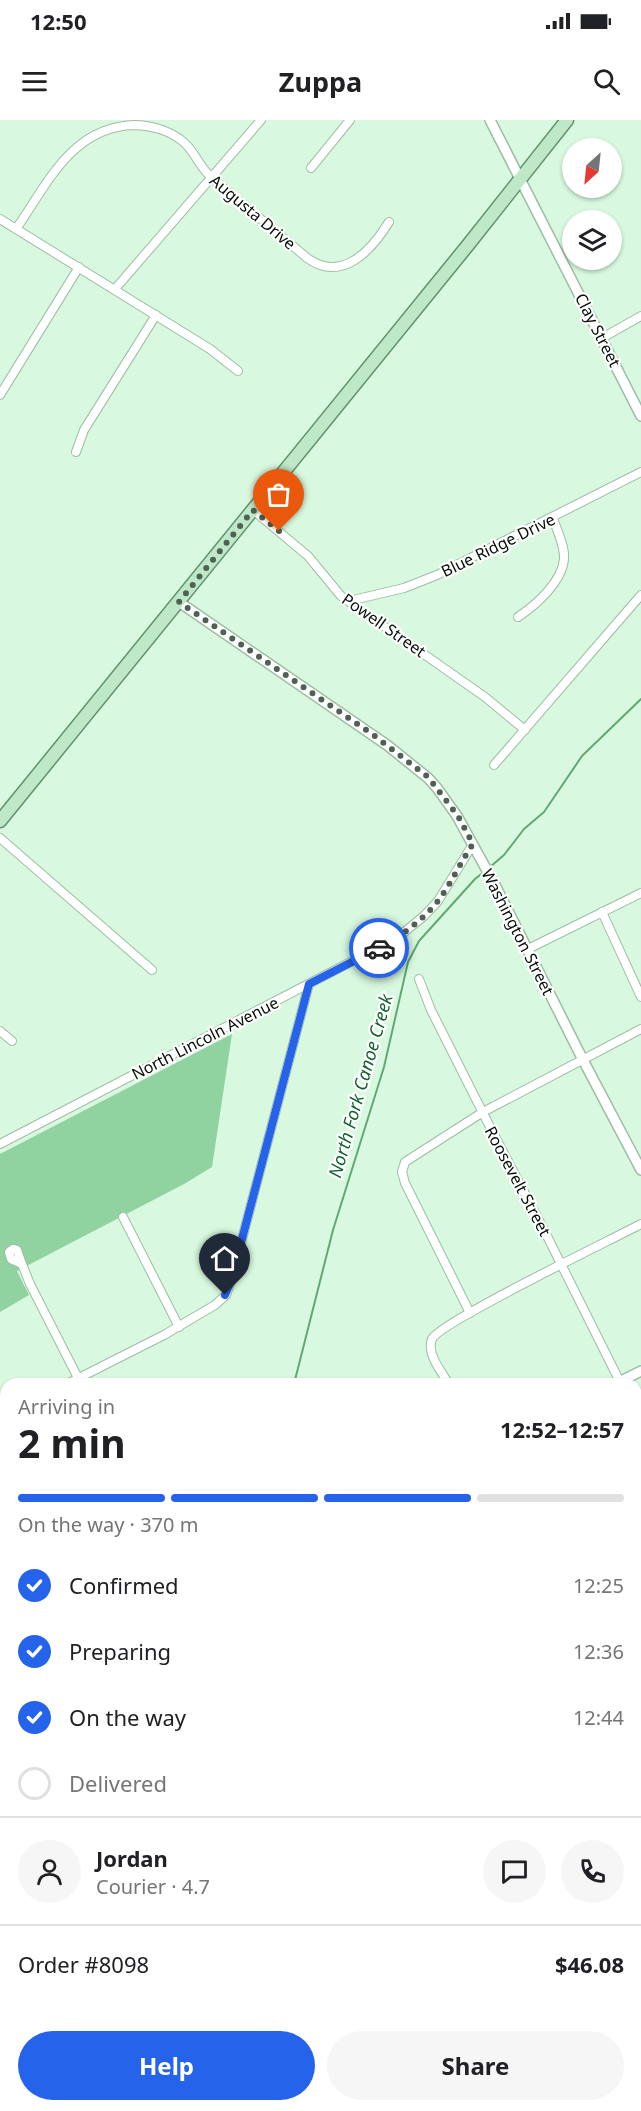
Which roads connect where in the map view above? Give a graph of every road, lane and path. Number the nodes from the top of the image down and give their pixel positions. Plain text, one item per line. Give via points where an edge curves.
1 (261, 120) edge
2 (350, 120) edge
3 (490, 120) edge
4 (567, 120) edge
5 (311, 168) dead end
6 (212, 177) junction
7 (520, 181) junction
8 (0, 219) edge
9 (389, 222) dead end
10 (16, 229) junction
11 (79, 267) junction
12 (115, 290) junction
13 (156, 315) junction
14 (641, 316) edge
15 (602, 338) junction
16 (238, 371) dead end
17 (0, 395) edge
18 (641, 416) edge
19 (76, 452) dead end
20 (641, 472) edge
21 (253, 510) junction
22 (553, 518) junction
23 (641, 595) edge
24 (350, 601) junction
25 (179, 602) junction
26 (518, 617) dead end
27 (525, 730) junction
28 (495, 765) dead end
29 (0, 821) edge
30 (0, 838) edge
31 (473, 844) junction
32 (641, 892) edge
33 (602, 912) junction
34 (396, 928) dead end
35 (398, 938) junction
36 (528, 949) junction
37 (152, 970) dead end
38 (419, 980) dead end
39 (309, 984) junction
40 (641, 997) edge
41 (641, 1029) edge
42 (0, 1031) edge
43 (12, 1041) dead end
44 (582, 1060) junction
45 (483, 1112) junction
46 (0, 1144) edge
47 (641, 1170) edge
48 (123, 1217) dead end
49 (641, 1224) edge
50 (22, 1264) dead end
51 (562, 1265) junction
52 (470, 1313) junction
53 (179, 1327) junction
54 (641, 1371) edge
55 (78, 1378) joint
56 (446, 1378) edge
57 (615, 1378) edge
58 (627, 1378) edge

1 - 6 street
2 - 5 street
3 - 7 street, Clay Street
4 - 7 main road
6 - 9 street, Augusta Drive via 307,258 325,267 351,262
6 - 10 street, Augusta Drive via 190,148 168,132 139,125 109,128 89,137 67,157
6 - 12 street
7 - 15 street, Clay Street
7 - 21 main road
8 - 10 street
10 - 11 street
11 - 12 street
11 - 17 street
12 - 13 street
13 - 16 street
13 - 19 street via 84,430
14 - 15 street
15 - 18 street, Clay Street
20 - 22 street, Blue Ridge Drive
21 - 24 street, Powell Street via 308,556 336,592
21 - 25 main road
22 - 24 street, Blue Ridge Drive via 420,582
22 - 26 street via 564,553 562,569 542,596
23 - 27 street
24 - 27 street, Powell Street
25 - 29 main road
25 - 31 street, Washington Street via 428,777 458,816
27 - 28 street
30 - 37 street
31 - 35 street, North Lincoln Avenue via 438,901
31 - 36 street, Washington Street
32 - 33 street
33 - 36 street
33 - 40 street
34 - 35 street
35 - 39 street, North Lincoln Avenue
36 - 44 street, Washington Street
38 - 45 street, Roosevelt Street
39 - 46 street, North Lincoln Avenue
39 - 53 street via 229,1288 215,1305
41 - 44 street
42 - 43 street
44 - 45 street
44 - 47 street, Washington Street
45 - 51 street, Roosevelt Street
45 - 52 street via 409,1158 402,1172
48 - 53 street
49 - 51 street
50 - 55 street
51 - 52 street
51 - 57 street, Roosevelt Street
52 - 56 street via 437,1332 431,1342
53 - 55 street
54 - 58 street

